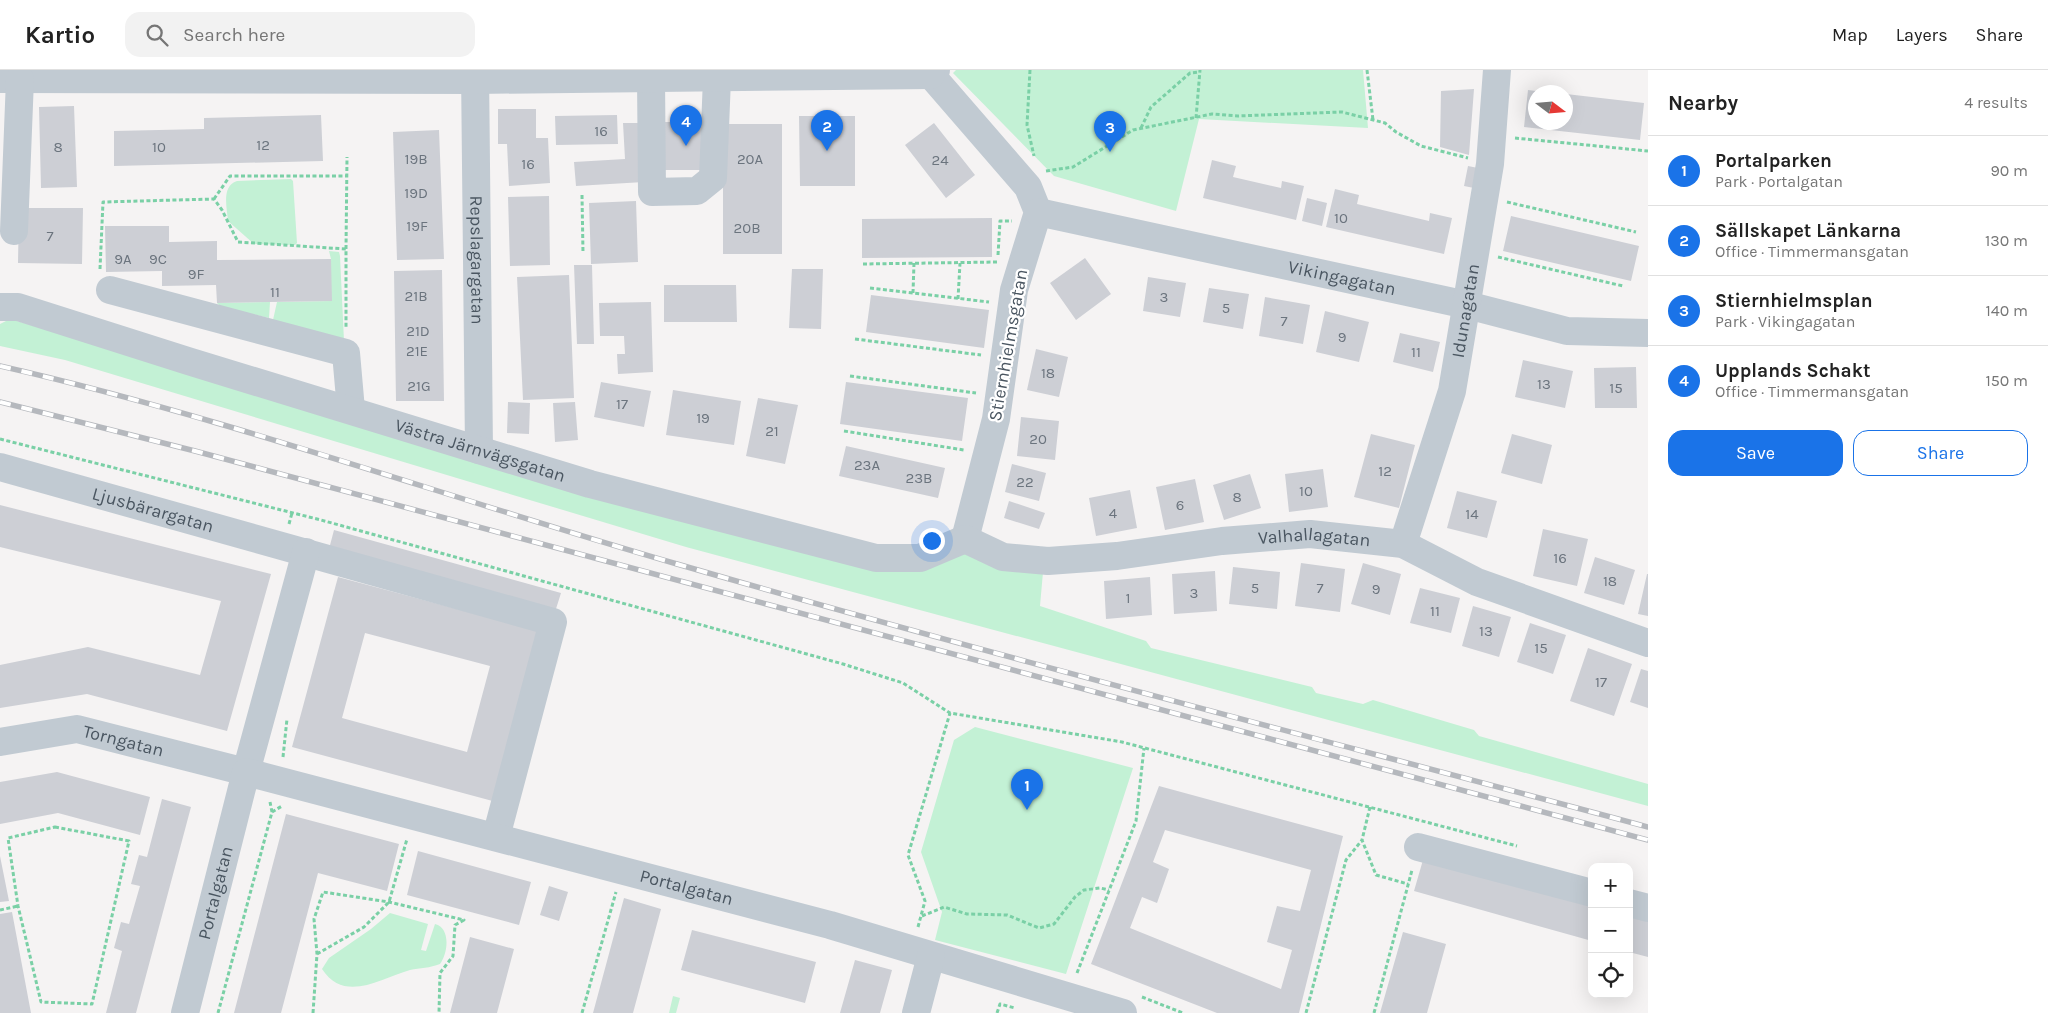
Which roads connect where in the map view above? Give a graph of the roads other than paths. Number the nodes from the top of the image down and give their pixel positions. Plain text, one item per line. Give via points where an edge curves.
1 (1498, 70) edge
2 (933, 73) edge
3 (686, 74) edge
4 (117, 75) edge
5 (475, 75) edge
6 (651, 78) junction
7 (717, 78) junction
8 (10, 79) edge
9 (1036, 217) junction
10 (14, 231) dead end
11 (110, 290) road end
12 (1467, 305) junction
13 (0, 307) edge
14 (1648, 333) edge
15 (351, 410) junction
16 (479, 450) junction
17 (0, 467) edge
18 (964, 539) junction
19 (1403, 544) junction
20 (306, 552) junction
21 (1648, 643) edge
22 (0, 742) edge
23 (255, 774) junction
24 (496, 836) junction
25 (1418, 847) road end
26 (1588, 892) edge
27 (1633, 904) edge
28 (1648, 908) edge
29 (922, 953) junction
30 (185, 1013) edge
31 (916, 1013) edge
32 (1123, 1013) edge

1 - 12 street, Idunagatan via 1490,164
2 - 7 street
2 - 9 street via 1033,180
3 - 6 street
3 - 7 street
4 - 5 street
4 - 8 street
5 - 6 street
5 - 16 street, Repslagargatan
6 - 7 street via 652,192 697,191 713,178
8 - 10 street
9 - 12 street, Vikingagatan
9 - 18 street, Stiernhielmsgatan via 1014,290 999,396
11 - 15 street via 346,353
12 - 14 street, Vikingagatan via 1567,331
12 - 19 street, Idunagatan via 1452,391
13 - 15 street, Västra Järnvägsgatan via 18,307
15 - 16 street, Västra Järnvägsgatan
16 - 18 street, Västra Järnvägsgatan via 590,484 876,558 920,558
17 - 20 street, Ljusbärargatan
18 - 19 street, Valhallagatan via 1003,557 1048,561 1117,556 1222,540 1310,534
19 - 21 street, Valhallagatan via 1477,582
20 - 23 street, Portalgatan
20 - 24 street, Ljusbärargatan via 553,622
22 - 23 street, Torngatan via 77,729
23 - 24 street, Portalgatan
23 - 30 street, Portalgatan
24 - 29 street, Portalgatan via 830,925
25 - 26 street
27 - 28 street
29 - 31 street
29 - 32 street, Portalgatan

